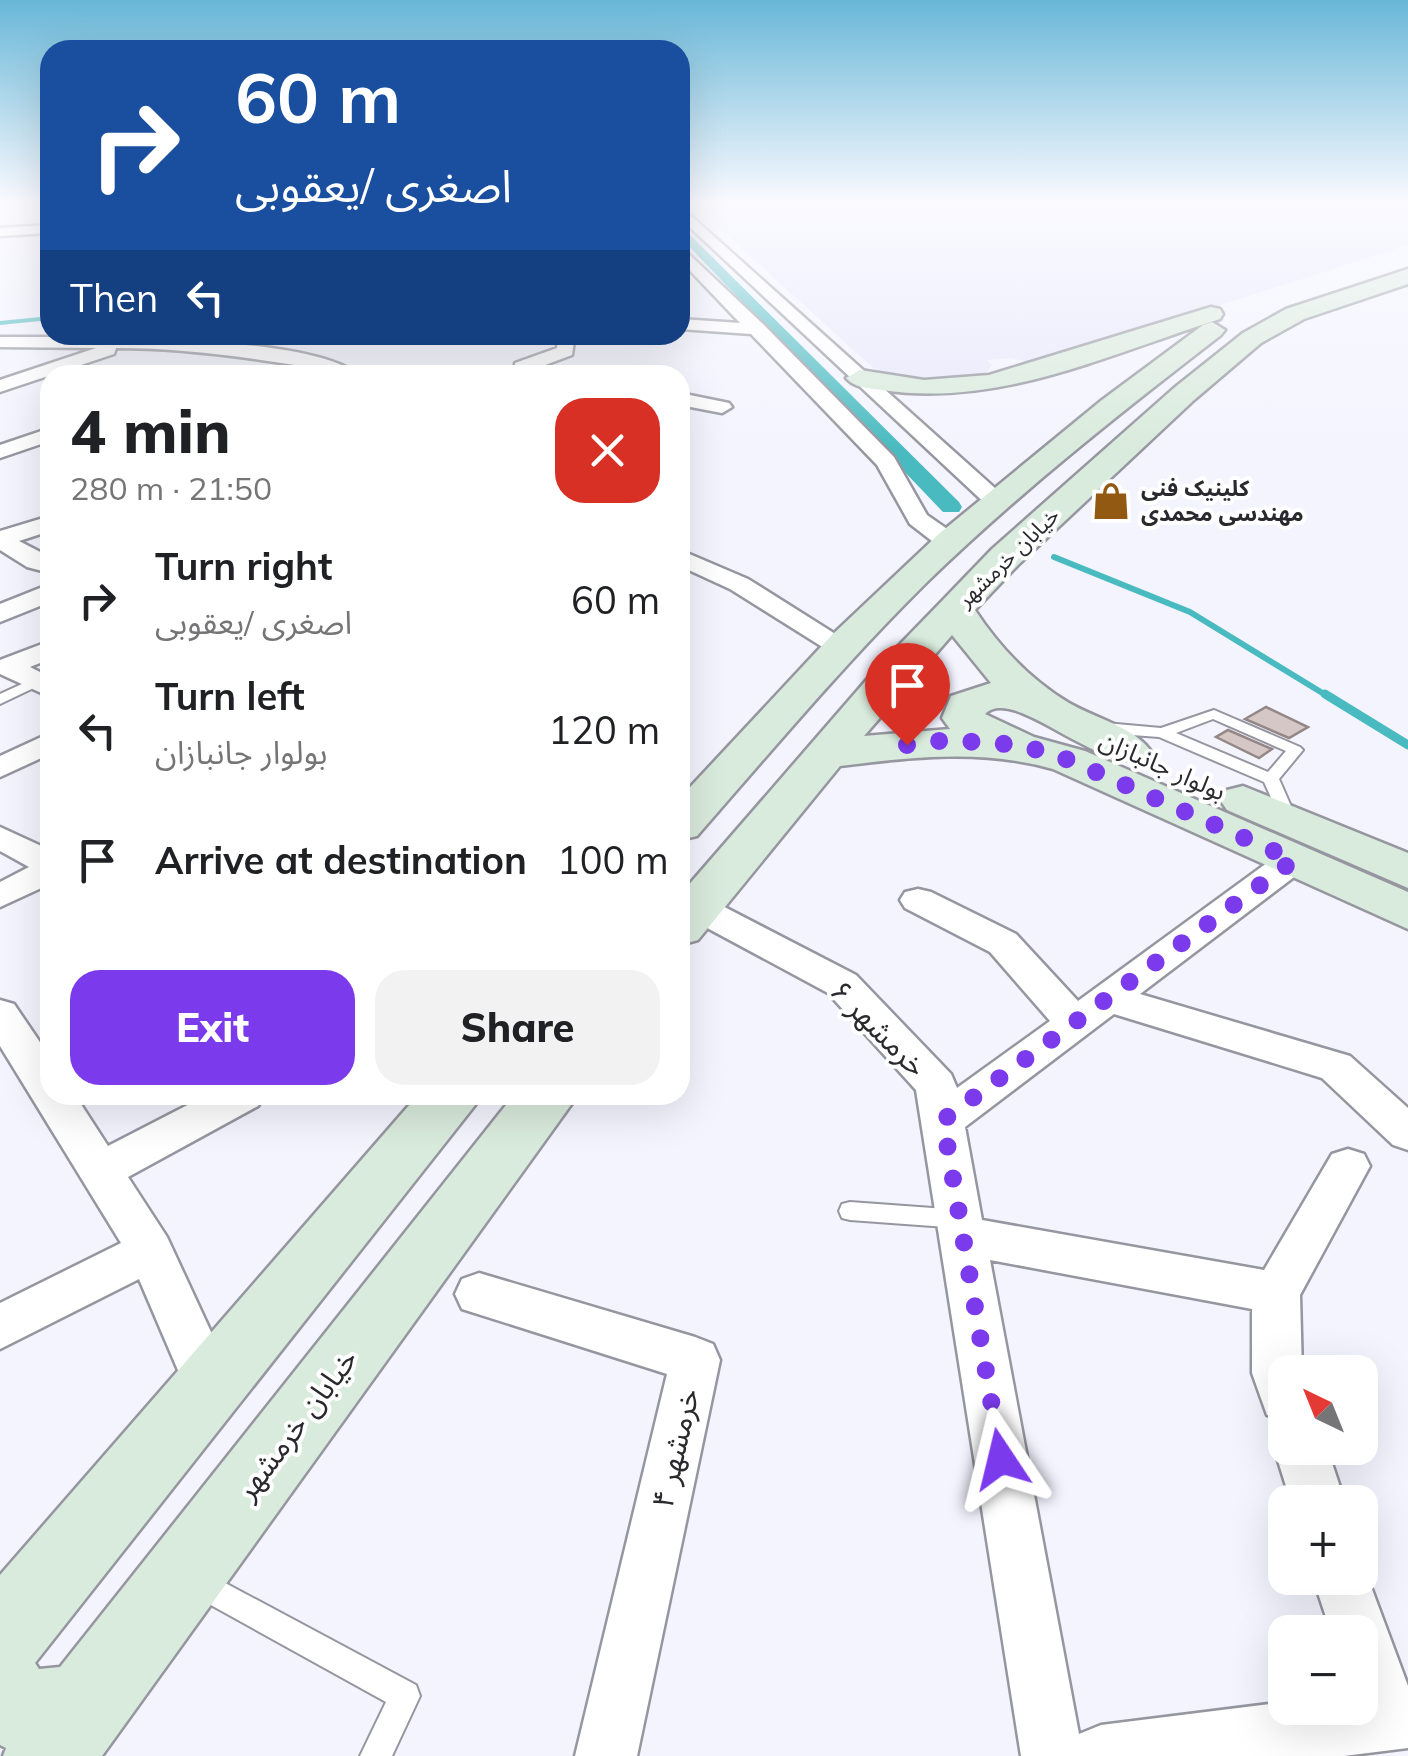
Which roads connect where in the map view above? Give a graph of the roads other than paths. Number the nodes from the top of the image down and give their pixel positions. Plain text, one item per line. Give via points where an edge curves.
1 (713, 284) edge
2 (758, 284) edge
3 (1330, 284) edge
4 (1363, 284) edge
5 (1303, 290) junction
6 (1265, 299) dead end
7 (736, 308) junction
8 (1231, 308) dead end
9 (690, 311) edge
10 (690, 325) edge
11 (758, 330) junction
12 (0, 342) edge
13 (40, 342) edge
14 (122, 345) edge
15 (170, 345) edge
16 (566, 345) edge
17 (63, 365) edge
18 (316, 365) edge
19 (513, 365) edge
20 (40, 373) edge
21 (860, 378) junction
22 (0, 386) edge
23 (690, 402) edge
24 (722, 407) dead end
25 (40, 438) edge
26 (0, 452) edge
27 (998, 502) junction
28 (40, 525) edge
29 (0, 539) edge
30 (953, 539) junction
31 (690, 562) edge
32 (40, 563) edge
33 (40, 596) edge
34 (955, 609) junction
35 (0, 614) edge
36 (842, 647) junction
37 (40, 653) edge
38 (40, 684) edge
39 (40, 686) edge
40 (0, 700) edge
41 (1026, 723) junction
42 (1073, 726) junction
43 (1162, 733) junction
44 (40, 747) edge
45 (828, 754) junction
46 (0, 768) edge
47 (1270, 780) junction
48 (690, 815) edge
49 (0, 837) edge
50 (1292, 840) junction
51 (40, 861) edge
52 (1408, 872) edge
53 (40, 873) edge
54 (0, 896) edge
55 (918, 900) dead end
56 (1408, 912) edge
57 (690, 916) edge
58 (690, 919) edge
59 (1110, 998) junction
60 (0, 1014) edge
61 (1073, 1021) junction
62 (40, 1074) edge
63 (60, 1105) edge
64 (224, 1105) edge
65 (445, 1105) edge
66 (540, 1105) edge
67 (943, 1120) junction
68 (1408, 1133) edge
69 (1348, 1166) dead end
70 (102, 1170) junction
71 (850, 1211) dead end
72 (962, 1228) junction
73 (150, 1252) junction
74 (1276, 1293) junction
75 (479, 1294) dead end
76 (0, 1327) edge
77 (1277, 1355) edge
78 (210, 1386) junction
79 (182, 1574) junction
80 (0, 1639) edge
81 (1378, 1674) edge
82 (0, 1688) edge
83 (1398, 1720) edge
84 (68, 1729) edge
85 (376, 1756) edge
86 (606, 1756) edge
87 (1052, 1756) edge
88 (1101, 1756) edge

1 - 7 street
2 - 21 street
3 - 5 main road, خیابان خرمشهر
4 - 34 main road, خیابان خرمشهر via 1252,338 1035,529
5 - 6 main road
5 - 27 main road, خیابان خرمشهر via 1215,328
7 - 9 street
7 - 11 street
8 - 21 main road via 992,383 924,388
10 - 11 street
11 - 30 street via 886,462 918,519
12 - 13 street
14 - 17 street
15 - 18 street
16 - 19 street via 566,351
20 - 22 street
21 - 27 street
23 - 24 street
25 - 26 street
27 - 30 main road, خیابان خرمشهر
28 - 29 street
29 - 32 street
30 - 36 main road, خیابان خرمشهر
31 - 36 street
33 - 35 street
34 - 41 main road, بولوار جانبازان
34 - 45 main road, خیابان خرمشهر
36 - 48 main road, خیابان خرمشهر
37 - 38 street via 7,667
39 - 40 lane
41 - 42 main road, بولوار جانبازان
41 - 45 main road, بولوار جانبازان
41 - 50 main road, بولوار جانبازان via 1069,760
42 - 43 lane
42 - 50 main road, بولوار جانبازان
43 - 47 lane
43 - 47 lane via 1214,714 1295,750
44 - 46 street
45 - 57 main road, خیابان خرمشهر
47 - 50 lane
49 - 51 street
50 - 52 main road, بولوار جانبازان
50 - 56 main road, بولوار جانبازان
50 - 59 street
53 - 54 street
55 - 61 street via 1003,943
58 - 67 street, خرمشهر ۶ via 842,984 936,1086
59 - 61 street
59 - 68 street via 1336,1067
60 - 62 street
61 - 67 street
63 - 70 street
64 - 70 street
65 - 78 main road
66 - 79 main road, خیابان خرمشهر
67 - 72 street, خرمشهر ۶
69 - 74 street
70 - 73 street
71 - 72 lane
72 - 74 street
72 - 87 street, خرمشهر ۶
73 - 76 street
73 - 78 street
74 - 77 street
75 - 86 street, خرمشهر ۴ via 694,1360
78 - 80 main road
79 - 84 main road, خیابان خرمشهر
79 - 85 lane via 405,1696
81 - 83 street
82 - 84 main road via 13,1707 47,1715
83 - 88 street

